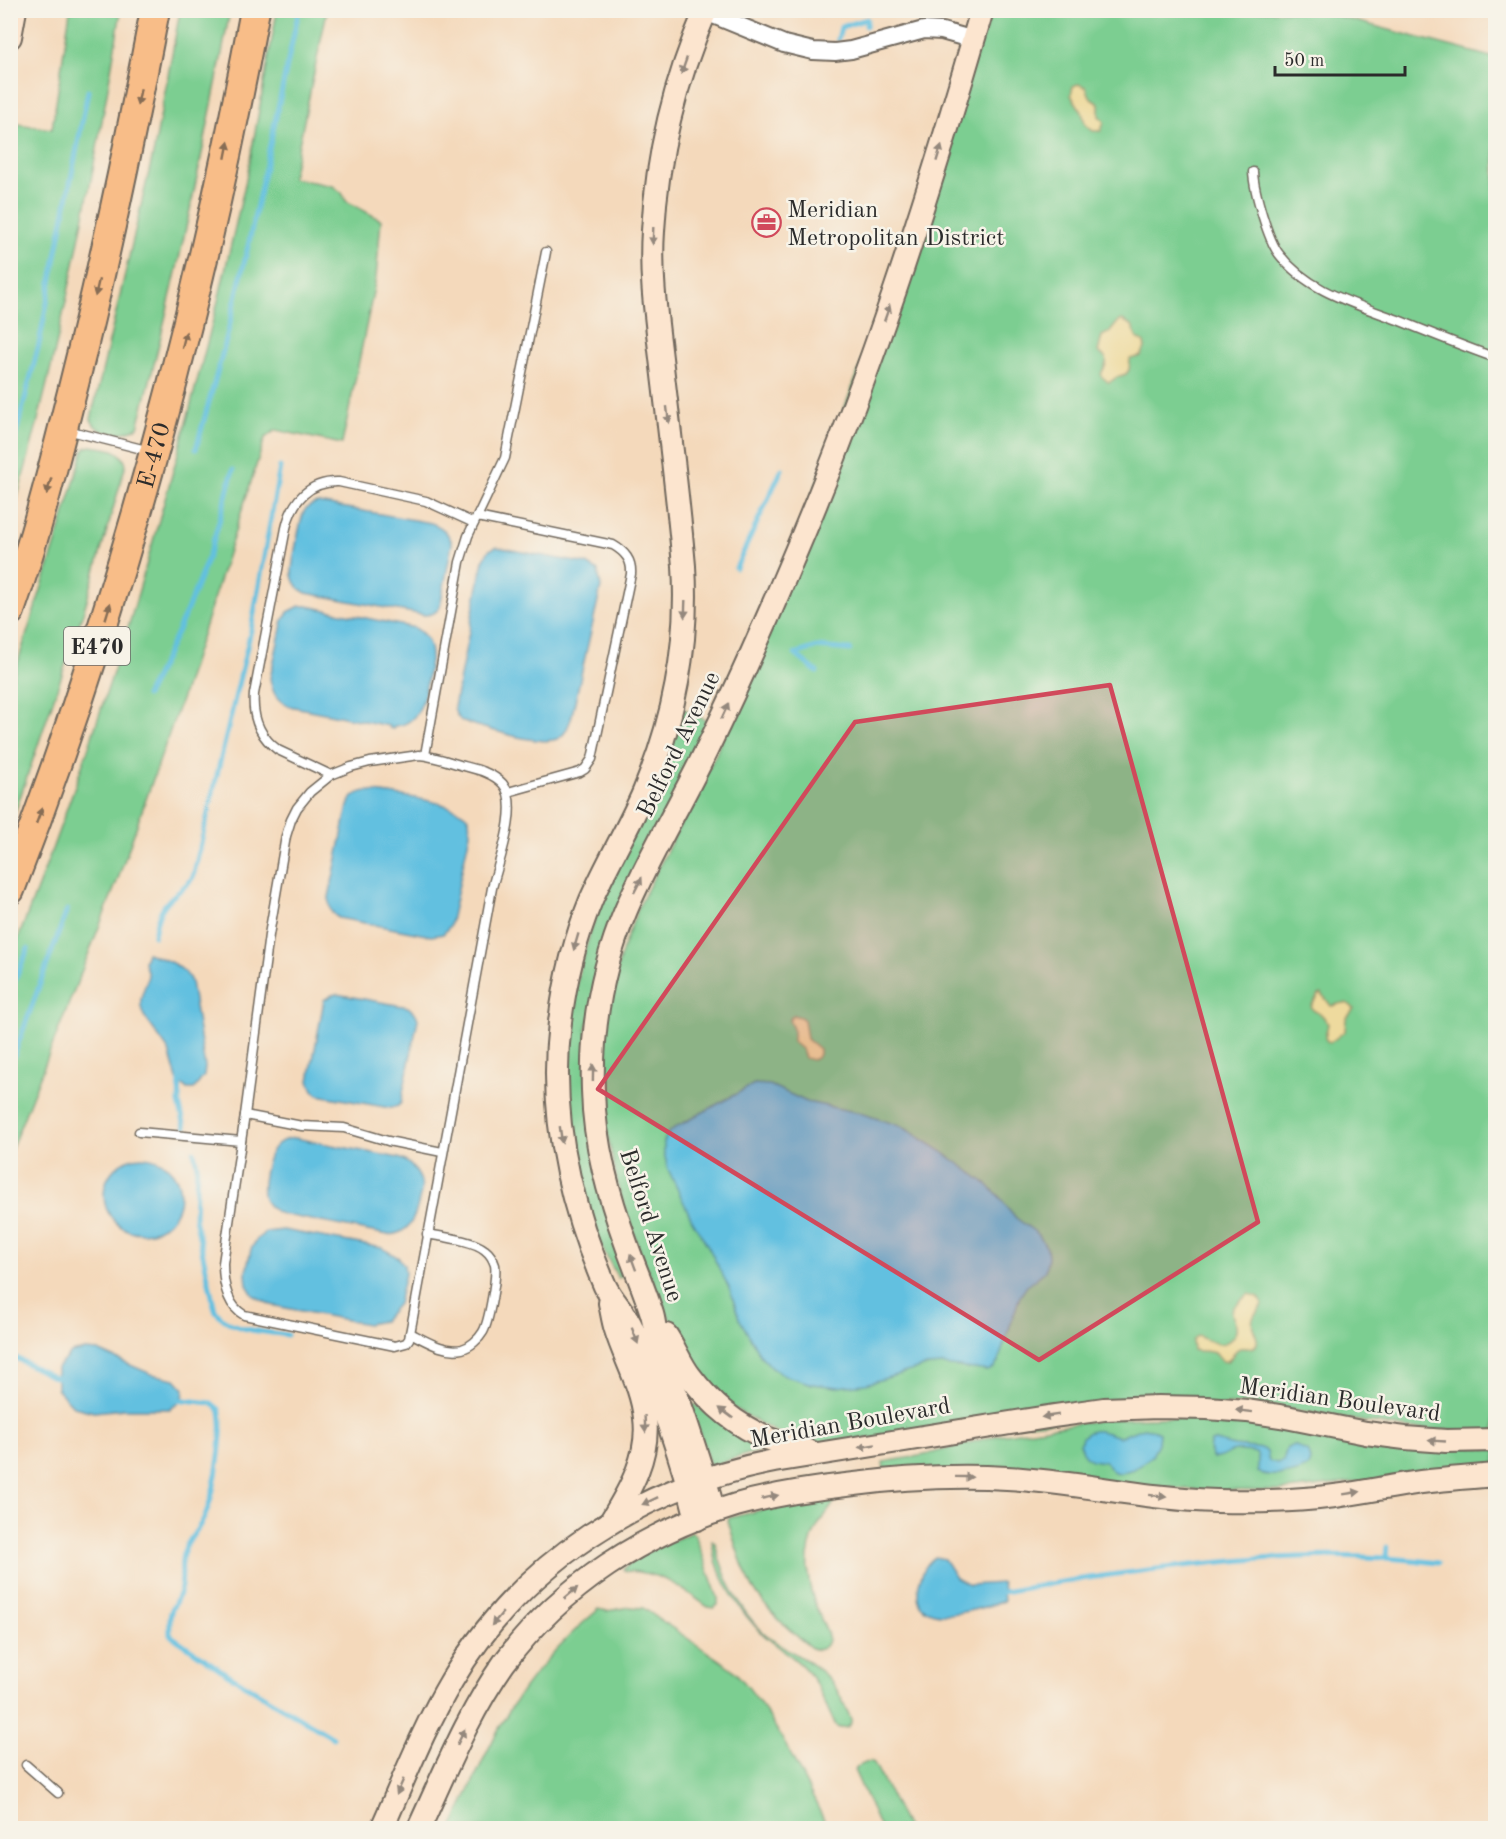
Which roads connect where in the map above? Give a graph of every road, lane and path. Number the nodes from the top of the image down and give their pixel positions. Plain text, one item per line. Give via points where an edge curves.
1 (15, 10) edge
2 (139, 10) edge
3 (155, 10) edge
4 (982, 10) edge
5 (706, 11) edge
6 (255, 18) edge
7 (10, 37) edge
8 (149, 40) junction
9 (974, 40) junction
10 (1253, 172) dead end
11 (546, 252) dead end
12 (1496, 358) edge
13 (63, 429) junction
14 (155, 452) junction
15 (475, 520) junction
16 (10, 611) edge
17 (425, 755) junction
18 (331, 775) junction
19 (507, 792) junction
20 (10, 890) edge
21 (245, 1115) junction
22 (139, 1132) dead end
23 (241, 1142) junction
24 (442, 1152) junction
25 (427, 1234) junction
26 (606, 1287) junction
27 (653, 1317) junction
28 (410, 1333) junction
29 (1496, 1440) edge
30 (816, 1455) junction
31 (1496, 1475) edge
32 (697, 1483) junction
33 (705, 1515) junction
34 (611, 1522) junction
35 (26, 1765) dead end
36 (58, 1793) dead end
37 (382, 1828) edge
38 (419, 1828) edge

1 - 7 main road
2 - 8 highway
3 - 8 highway
4 - 9 main road, Belford Avenue
5 - 9 street via 784,44 813,51 860,48 924,30
5 -> 26 main road, Belford Avenue via 667,124 653,232 655,307 682,535 685,599 681,663 670,718 654,766 580,929 559,1034 558,1108 567,1168 581,1223
14 -> 6 highway, E-470 / E470 via 215,213
8 -> 13 highway via 135,118
27 -> 9 main road, Belford Avenue via 615,1213 596,1129 594,1052 606,971 625,913 744,670 821,490 901,272
10 - 12 lane via 1275,249 1301,276 1328,292
11 - 15 lane via 505,458
13 - 14 lane
13 -> 16 highway
20 -> 14 highway, E-470 / E470 via 79,702
15 - 17 lane via 460,562
15 - 18 lane via 426,501 339,482 313,488 296,502 286,528 254,694 254,714 271,745
15 - 19 lane via 613,545 623,552 631,566 592,759 580,772
17 - 18 lane via 370,762
17 - 19 lane via 486,773 501,782
18 - 21 lane via 297,808 289,825 266,955
19 - 24 lane via 510,816 492,888
21 - 23 lane
21 - 24 lane via 308,1127 344,1128
22 - 23 lane
23 - 28 lane via 223,1263 228,1296 237,1311 257,1319 391,1346 406,1343
24 - 25 lane
25 - 28 lane
25 - 28 lane via 474,1244 493,1259 488,1323 477,1340 461,1349 440,1347
26 -> 32 main road, Belford Avenue via 632,1326
26 -> 34 main road via 616,1329 640,1394 646,1426 637,1472
30 -> 27 main road via 756,1433 717,1406 689,1375
27 - 32 main road, Belford Avenue
29 -> 30 main road, Meridian Boulevard via 1405,1438 1255,1413 1158,1407 1054,1416
30 - 32 main road, Meridian Boulevard via 755,1465
33 -> 31 main road via 798,1491 927,1477 1019,1479 1182,1499 1246,1502 1314,1498
32 - 33 main road, Belford Avenue
32 -> 34 main road, Meridian Boulevard via 644,1503
38 -> 33 main road via 476,1707 526,1636 568,1595 614,1561 648,1540
34 -> 37 main road, Meridian Boulevard via 533,1580 477,1644 437,1708
35 - 36 lane

